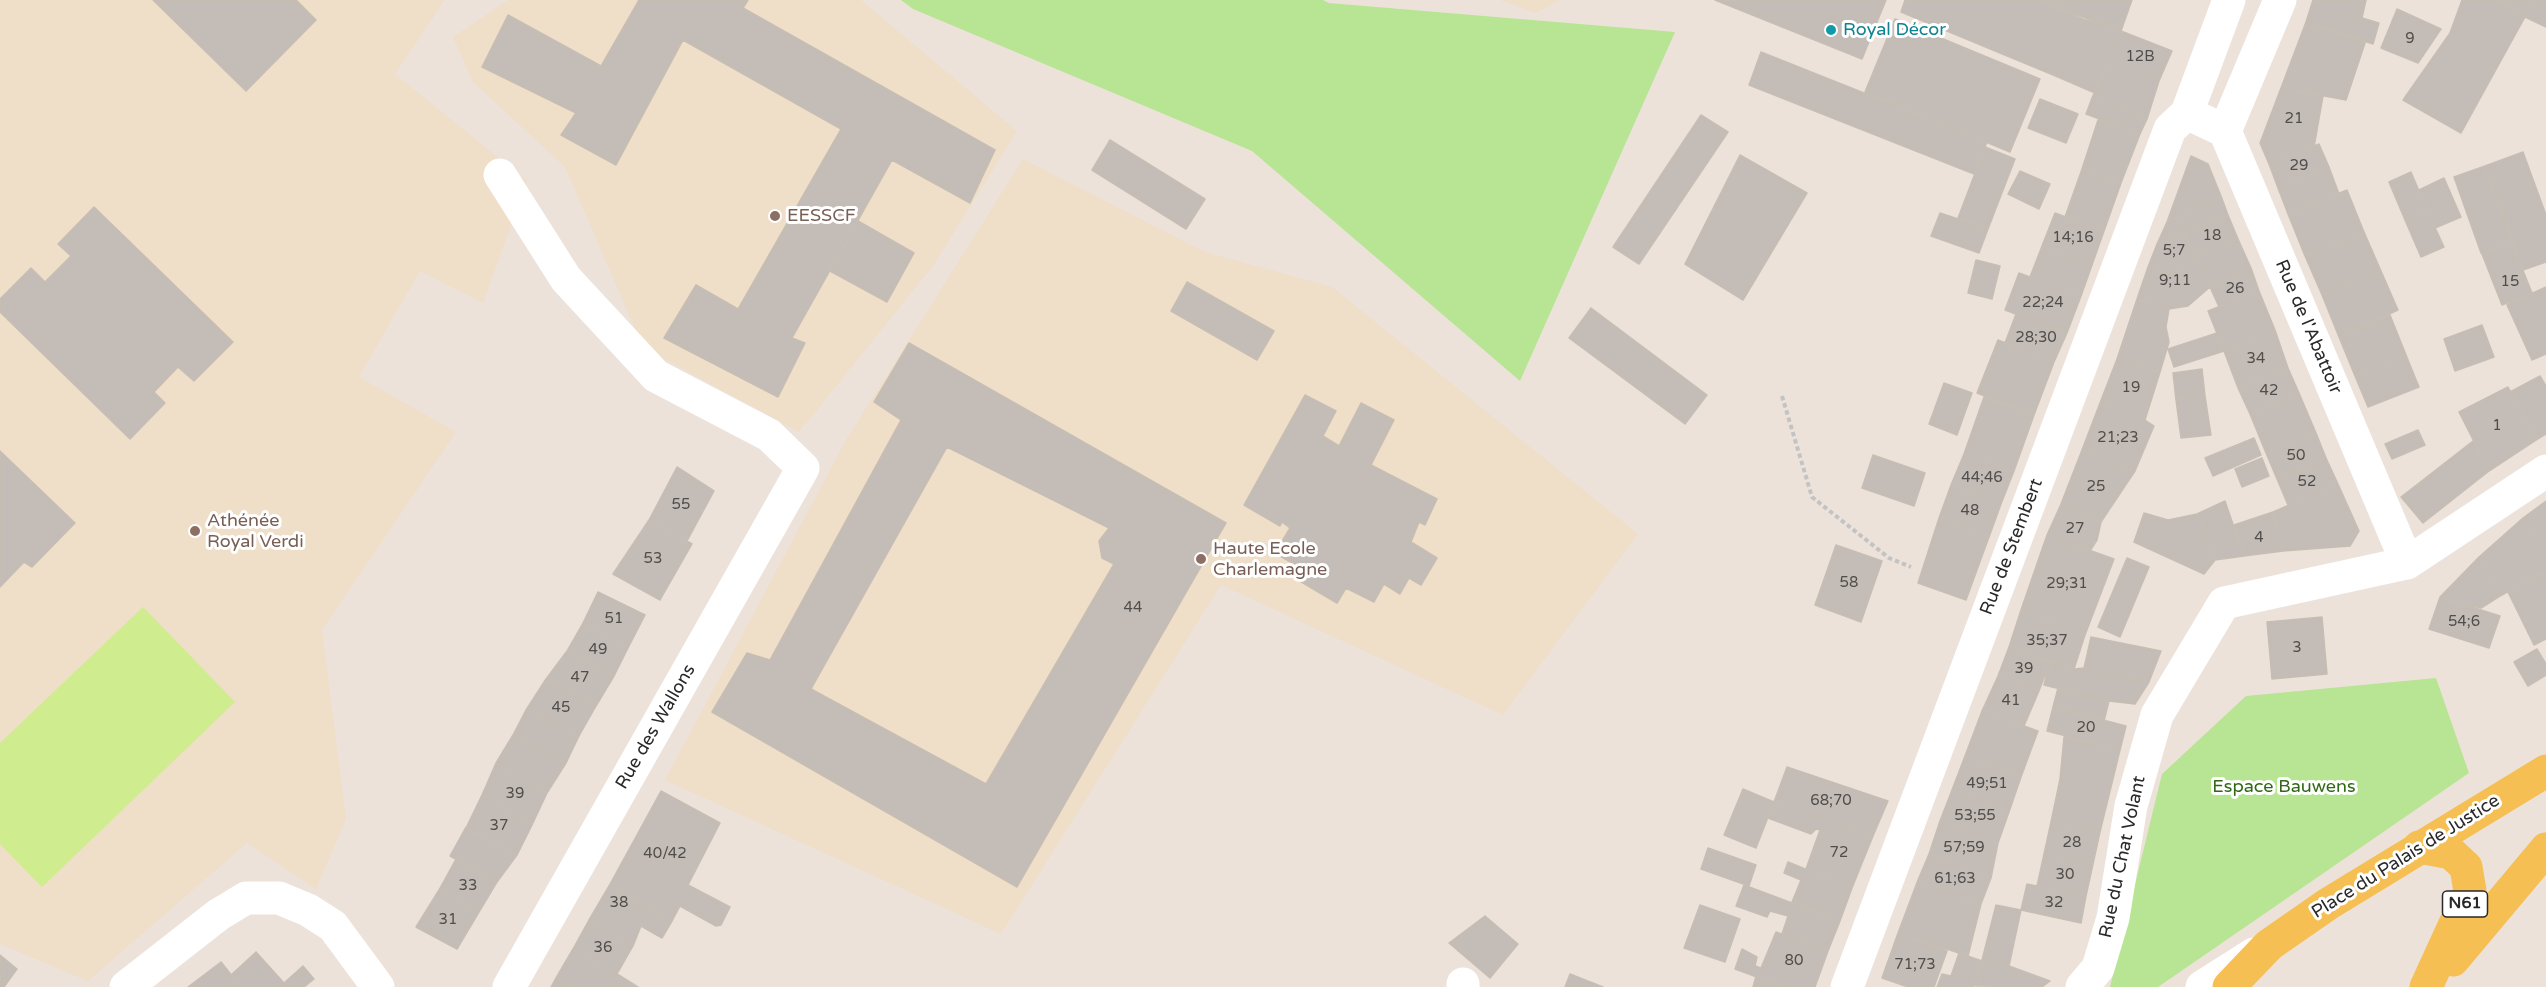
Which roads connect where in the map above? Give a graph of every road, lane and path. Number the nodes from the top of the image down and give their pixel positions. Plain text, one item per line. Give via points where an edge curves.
1 (2229, 0) edge
2 (2280, 0) edge
3 (2187, 113) junction
4 (2225, 130) junction
5 (500, 175) dead end
6 (1782, 396) dead end
7 (2546, 471) edge
8 (2407, 563) junction
9 (1911, 567) dead end
10 (2546, 771) edge
11 (2419, 847) junction
12 (2546, 849) edge
13 (2269, 945) junction
14 (126, 987) edge
15 (378, 987) edge
16 (509, 987) edge
17 (1847, 987) edge
18 (2082, 987) edge
19 (2202, 987) edge
20 (2229, 987) edge
21 (2427, 987) edge
22 (2431, 987) edge

1 - 3 street
2 - 4 street
3 - 4 street
3 - 17 street, Rue de Stembert via 2170,129
4 - 8 street, Rue de l'Abattoir
5 - 16 street, Rue des Wallons via 566,279 656,376 769,435 803,468
6 - 9 path via 1812,497 1889,558
7 - 8 street
8 - 18 street, Rue du Chat Volant via 2224,603 2157,715 2131,806 2114,918 2097,968
10 - 11 main road, Place du Palais de Justice
11 - 13 main road, Place du Palais de Justice
11 - 21 main road, N61 via 2451,853 2466,867 2470,891
12 - 22 main road, N61
13 - 19 street, Place du Palais de Justice
13 - 20 main road, Place du Palais de Justice
14 - 15 street via 218,915 246,898 279,898 333,926

